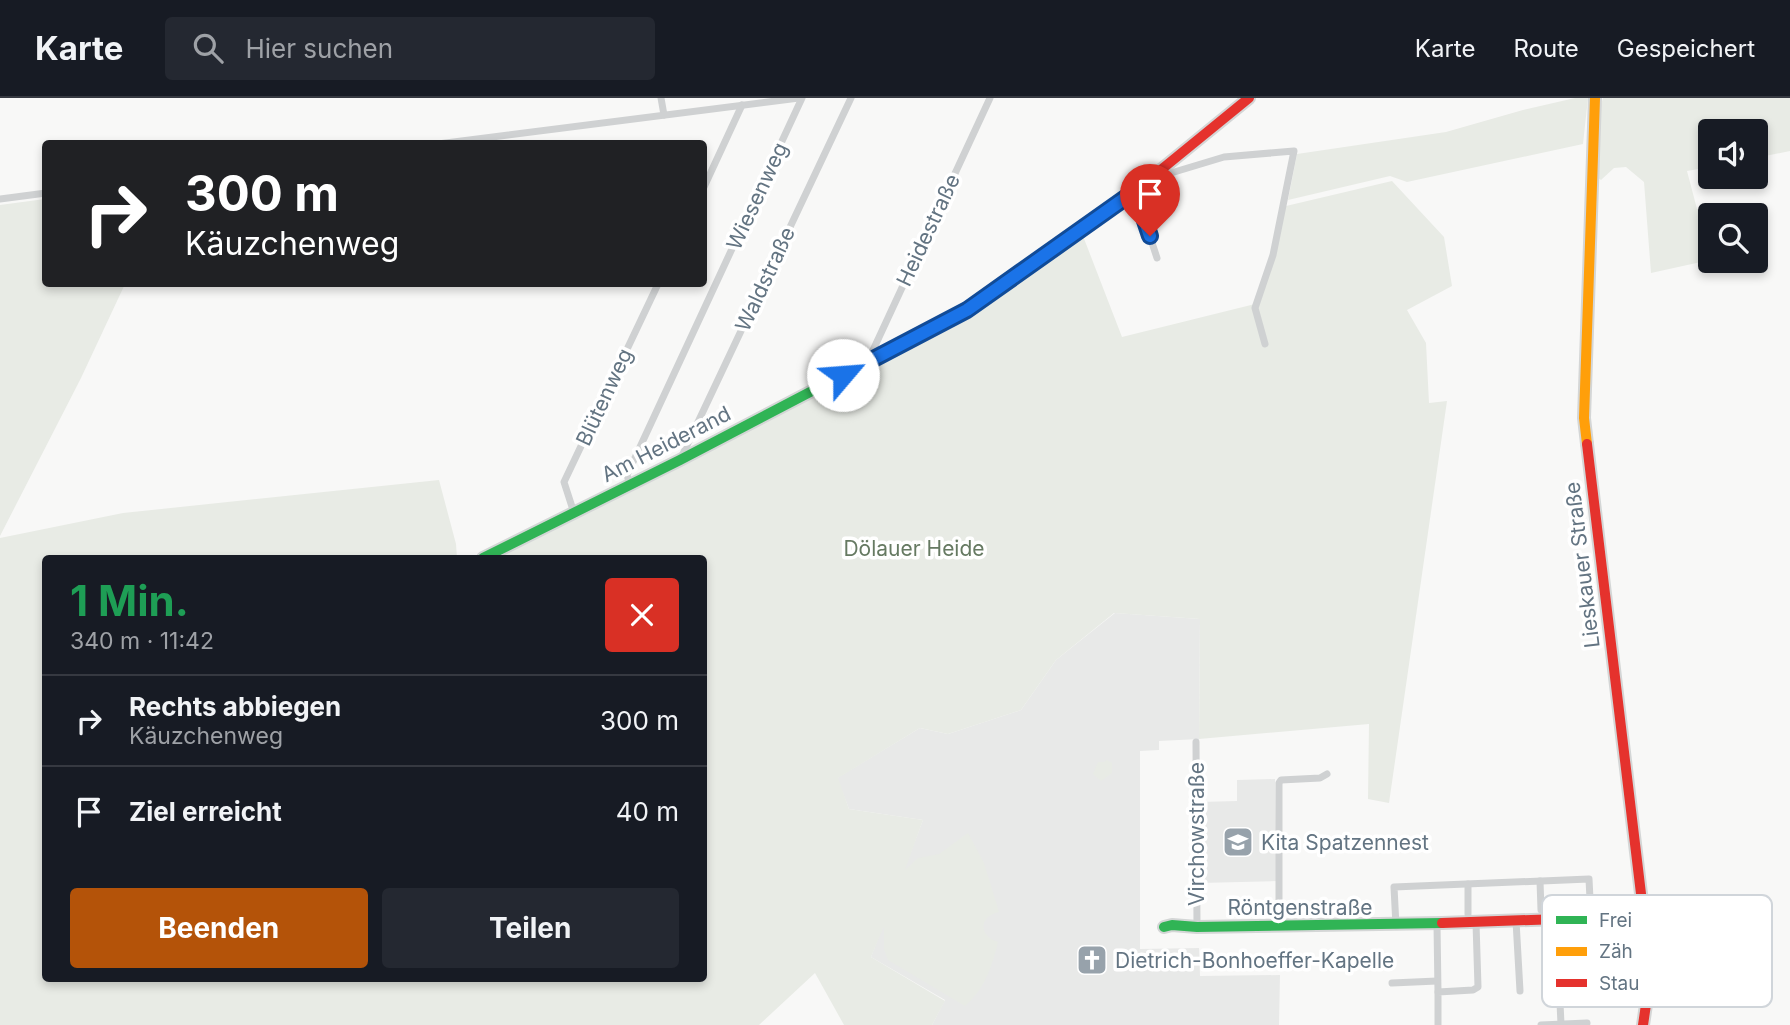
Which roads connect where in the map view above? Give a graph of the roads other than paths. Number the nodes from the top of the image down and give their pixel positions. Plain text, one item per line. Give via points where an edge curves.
1 (661, 98) edge
2 (800, 98) edge
3 (850, 98) edge
4 (990, 98) edge
5 (1249, 98) edge
6 (1595, 98) edge
7 (742, 105) junction
8 (664, 115) junction
9 (469, 140) edge
10 (1161, 170) junction
11 (707, 181) edge
12 (1135, 191) junction
13 (42, 194) edge
14 (0, 199) edge
15 (1157, 258) dead end
16 (657, 287) edge
17 (1265, 344) dead end
18 (867, 363) junction
19 (680, 460) junction
20 (630, 485) junction
21 (574, 513) junction
22 (489, 555) edge
23 (1196, 742) dead end
24 (1327, 774) dead end
25 (1540, 881) junction
26 (1468, 884) junction
27 (1590, 895) edge
28 (1641, 895) edge
29 (1541, 910) dead end
30 (1472, 918) junction
31 (1542, 920) edge
32 (1516, 921) junction
33 (1437, 925) junction
34 (1279, 926) junction
35 (1396, 926) junction
36 (1164, 927) dead end
37 (1196, 927) junction
38 (1437, 981) junction
39 (1392, 983) dead end
40 (1520, 991) dead end
41 (1438, 992) junction
42 (1645, 1007) edge
43 (1587, 1023) dead end
44 (1561, 1024) edge
45 (1438, 1025) edge
46 (1541, 1025) edge
47 (1643, 1025) edge

1 - 8 street
2 - 7 street
2 - 20 street, Wiesenweg via 627,475
3 - 19 street, Waldstraße
4 - 18 street, Heidestraße
5 - 10 street, Am Heiderand
6 - 28 street, Lieskauer Straße via 1584,418
7 - 8 street
7 - 11 street
8 - 9 street
10 - 12 street, Am Heiderand
10 - 17 street via 1171,173 1224,157 1294,151 1273,255 1255,308
12 - 15 street
12 - 18 street, Am Heiderand via 967,310
13 - 14 street
16 - 21 street, Blütenweg via 564,482
18 - 19 street, Am Heiderand
19 - 20 street, Am Heiderand
20 - 21 street, Am Heiderand
21 - 22 street, Am Heiderand
23 - 37 street, Virchowstraße
24 - 34 street via 1279,783
25 - 26 street
25 - 27 street via 1589,879
25 - 29 street
26 - 30 street
26 - 35 street via 1394,887
30 - 32 street, Röntgenstraße
30 - 33 street, Röntgenstraße
30 - 41 street via 1478,987
31 - 32 street, Röntgenstraße
32 - 40 street
33 - 35 street, Röntgenstraße
33 - 38 street
34 - 35 street, Röntgenstraße
34 - 37 street, Röntgenstraße
36 - 37 street, Röntgenstraße
38 - 39 street
38 - 41 street
41 - 45 street
42 - 47 street, Lieskauer Straße
43 - 44 street
44 - 46 street

